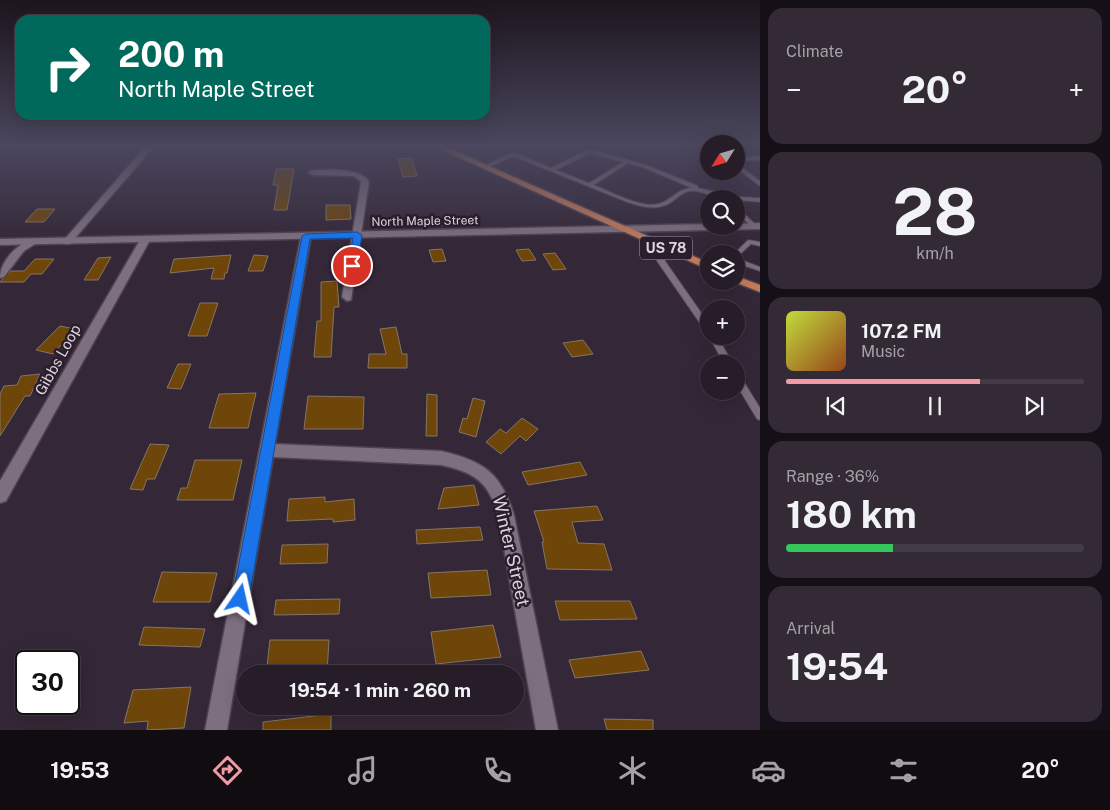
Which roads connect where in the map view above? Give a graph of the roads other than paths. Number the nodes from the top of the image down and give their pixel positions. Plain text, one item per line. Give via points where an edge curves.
1 (122, 178) edge
2 (363, 178) edge
3 (510, 178) edge
4 (574, 178) edge
5 (600, 178) edge
6 (672, 178) edge
7 (590, 185) junction
8 (700, 190) edge
9 (703, 190) edge
10 (745, 200) edge
11 (760, 200) edge
12 (745, 216) edge
13 (757, 227) edge
14 (624, 229) junction
15 (357, 235) junction
16 (306, 236) junction
17 (145, 240) junction
18 (0, 242) edge
19 (33, 242) junction
20 (67, 242) junction
21 (760, 244) edge
22 (661, 246) junction
23 (745, 248) edge
24 (745, 262) edge
25 (700, 263) edge
26 (760, 269) edge
27 (0, 275) edge
28 (745, 283) edge
29 (760, 290) edge
30 (347, 297) dead end
31 (700, 317) edge
32 (745, 391) edge
33 (760, 416) edge
34 (268, 450) junction
35 (0, 496) edge
36 (216, 730) edge
37 (547, 730) edge

1 - 20 street
2 - 15 street
3 - 14 main road, US 78
4 - 7 lane
5 - 7 lane
6 - 9 lane
7 - 8 lane via 645,205 664,204 683,191
10 - 11 lane
12 - 13 lane
13 - 14 street, North Maple Street
14 - 15 street, North Maple Street
14 - 22 main road, US 78
15 - 16 street, North Maple Street
15 - 30 street
16 - 17 street, North Maple Street
16 - 34 street
17 - 20 street, North Maple Street
17 - 35 street, Gibbs Loop
18 - 19 street, North Maple Street
19 - 20 street, North Maple Street
19 - 27 street via 21,249
21 - 23 lane via 750,242
22 - 25 main road, US 78
22 - 31 lane via 661,261
24 - 26 lane
28 - 29 main road
32 - 33 lane
34 - 36 street
34 - 37 street, Winter Street via 442,458 462,462 492,480 502,497

